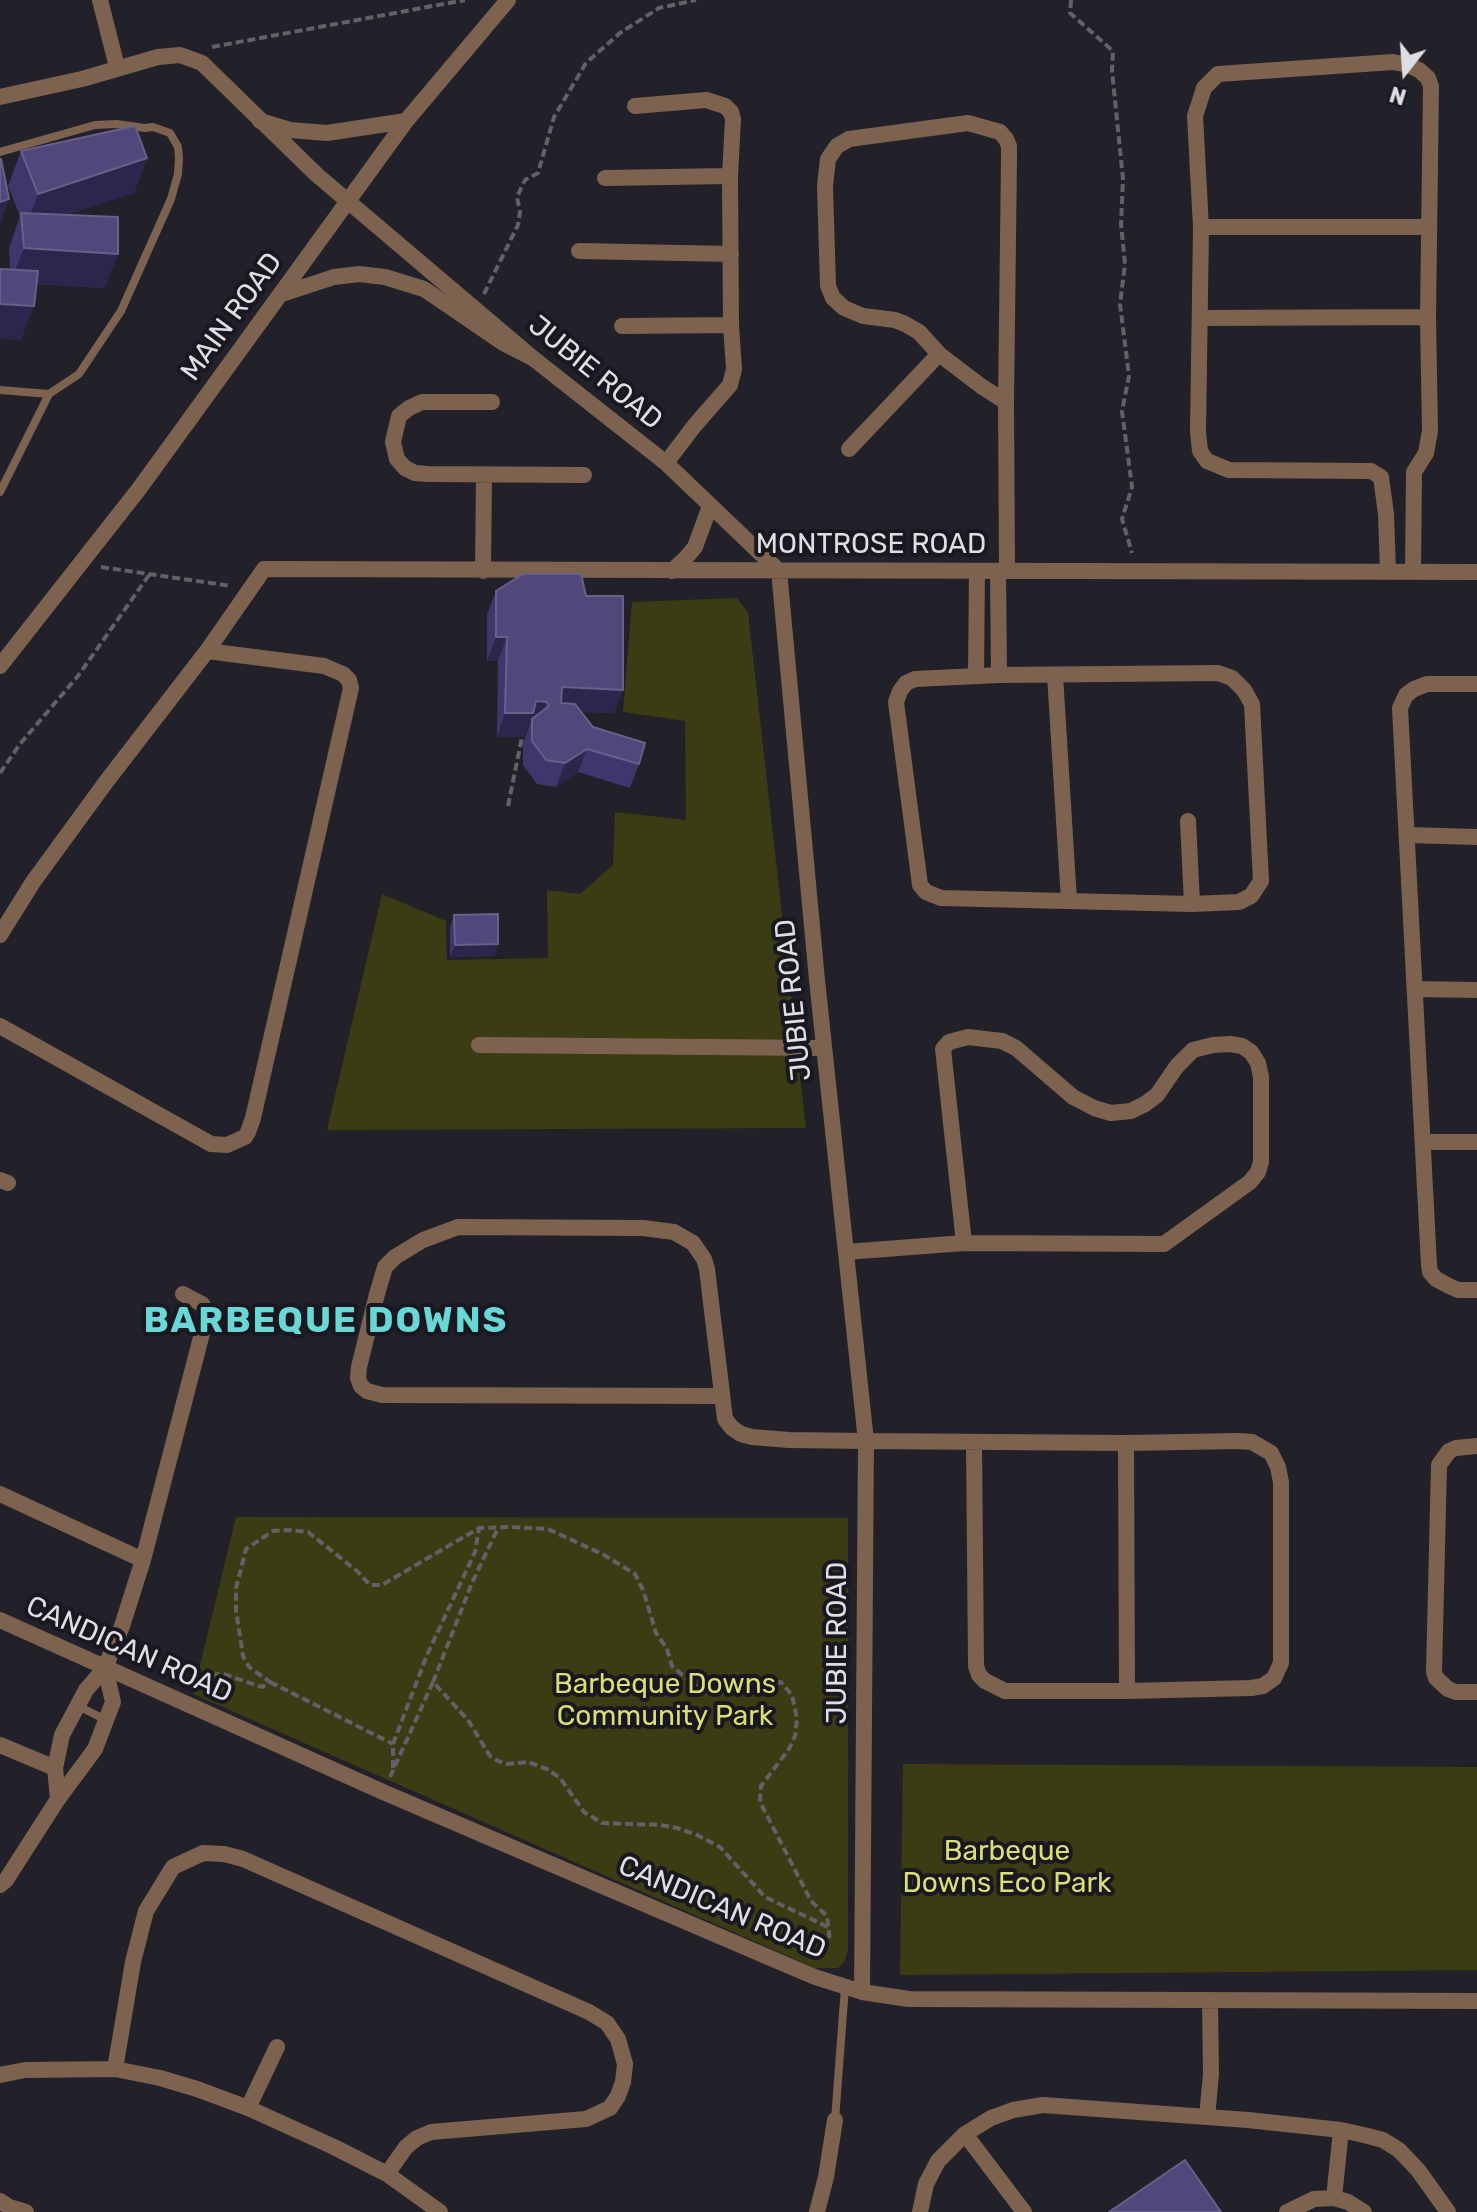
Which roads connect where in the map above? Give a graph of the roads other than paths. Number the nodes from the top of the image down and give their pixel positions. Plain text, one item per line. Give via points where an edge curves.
1 (100, 0) edge
2 (508, 0) edge
3 (117, 67) junction
4 (0, 97) edge
5 (635, 106) dead end
6 (260, 121) junction
7 (406, 121) junction
8 (0, 152) edge
9 (730, 176) junction
10 (605, 178) dead end
11 (348, 201) junction
12 (1201, 227) junction
13 (1429, 227) junction
14 (579, 251) dead end
15 (731, 254) junction
16 (282, 294) junction
17 (1428, 317) junction
18 (1200, 318) junction
19 (731, 325) junction
20 (622, 326) dead end
21 (939, 354) junction
22 (534, 359) junction
23 (0, 390) edge
24 (49, 394) junction
25 (492, 402) dead end
26 (1006, 402) junction
27 (849, 449) dead end
28 (666, 463) junction
29 (484, 475) junction
30 (584, 475) dead end
31 (0, 492) edge
32 (710, 506) junction
33 (483, 571) junction
34 (672, 571) junction
35 (779, 571) junction
36 (977, 571) junction
37 (1002, 571) junction
38 (1388, 572) junction
39 (1413, 572) junction
40 (1477, 572) edge
41 (207, 651) junction
42 (0, 666) edge
43 (999, 675) junction
44 (1055, 675) junction
45 (976, 676) junction
46 (1477, 684) edge
47 (1188, 821) dead end
48 (1407, 835) junction
49 (1477, 837) edge
50 (1069, 901) junction
51 (1192, 904) junction
52 (0, 935) edge
53 (1415, 989) junction
54 (1477, 990) edge
55 (0, 1026) edge
56 (479, 1045) dead end
57 (824, 1048) junction
58 (1423, 1142) junction
59 (1477, 1142) edge
60 (964, 1243) junction
61 (846, 1252) junction
62 (1477, 1290) edge
63 (183, 1294) dead end
64 (722, 1396) junction
65 (866, 1441) junction
66 (974, 1442) junction
67 (1126, 1443) junction
68 (1477, 1446) edge
69 (0, 1494) edge
70 (143, 1560) junction
71 (0, 1620) edge
72 (105, 1668) junction
73 (1127, 1691) junction
74 (1477, 1692) edge
75 (78, 1706) junction
76 (106, 1720) junction
77 (0, 1745) edge
78 (55, 1768) junction
79 (58, 1799) junction
80 (0, 1885) edge
81 (854, 1989) junction
82 (1210, 2001) junction
83 (1477, 2001) edge
84 (277, 2047) dead end
85 (115, 2069) junction
86 (0, 2075) edge
87 (248, 2108) junction
88 (1207, 2117) junction
89 (835, 2120) joint
90 (1341, 2130) junction
91 (965, 2134) junction
92 (387, 2174) junction
93 (1334, 2198) junction
94 (0, 2201) edge
95 (26, 2212) edge
96 (440, 2212) edge
97 (817, 2212) edge
98 (920, 2212) edge
99 (1024, 2212) edge
100 (1287, 2212) edge
101 (1364, 2212) edge
102 (1448, 2212) edge

1 - 3 street
2 - 7 street, MAIN ROAD
3 - 4 street, JUBIE ROAD
3 - 6 street, JUBIE ROAD via 169,56 194,59
5 - 9 street via 706,100 725,106 733,119
6 - 7 street via 327,133
6 - 11 street, JUBIE ROAD
7 - 11 street, MAIN ROAD
8 - 24 lane via 116,124 163,129 178,147 171,199 121,311 79,374
9 - 10 street
9 - 15 street
11 - 16 street, MAIN ROAD
11 - 22 street, JUBIE ROAD
12 - 13 street
12 - 13 street via 1195,116 1204,88 1218,74 1385,62 1419,70 1431,86
12 - 18 street
13 - 17 street
14 - 15 street
15 - 19 street
16 - 22 street via 334,277 385,277 424,289
16 - 42 street, MAIN ROAD
17 - 18 street
17 - 39 street via 1430,431 1426,453 1414,472
18 - 38 street via 1198,432 1207,461 1229,470 1371,471 1381,477
19 - 20 street
19 - 28 street via 730,385
21 - 26 street
21 - 26 street via 905,324 863,316 833,298 828,286 825,186 832,151 849,139 968,123 1000,132 1006,139
21 - 27 street
22 - 28 street, JUBIE ROAD
23 - 24 lane
24 - 31 lane
25 - 29 street via 422,402 399,416 393,442 397,459 415,473
26 - 37 street
28 - 32 street, JUBIE ROAD
29 - 30 street
29 - 33 street
32 - 34 street via 695,547
32 - 35 street, JUBIE ROAD
33 - 34 street, MONTROSE ROAD
33 - 41 street, MONTROSE ROAD via 264,569
34 - 35 street, MONTROSE ROAD
35 - 36 street, MONTROSE ROAD
35 - 57 street, JUBIE ROAD
36 - 37 street, MONTROSE ROAD
36 - 45 street
37 - 38 street, MONTROSE ROAD
37 - 43 street
38 - 39 street, MONTROSE ROAD
39 - 40 street, MONTROSE ROAD
41 - 52 street via 97,794
41 - 55 street via 324,666 351,683 248,1132 227,1145 211,1144
43 - 44 street
43 - 45 street
44 - 50 street
44 - 51 street via 1218,673 1244,690 1252,704 1261,881 1239,902
45 - 50 street via 915,679 906,683 896,702 919,883 941,898
46 - 48 street via 1427,684 1406,695 1400,708
47 - 51 street
48 - 49 street
48 - 53 street
50 - 51 street
53 - 54 street
53 - 58 street
56 - 57 street
57 - 61 street, JUBIE ROAD
58 - 59 street
58 - 62 street via 1430,1272 1458,1290
60 - 60 street via 943,1049 949,1042 968,1037 1002,1041 1073,1097 1111,1113 1131,1111 1157,1095 1193,1050 1230,1044 1251,1052 1261,1077 1258,1172 1164,1244
60 - 61 street
61 - 65 street, JUBIE ROAD
63 - 70 street via 202,1304 205,1322
64 - 64 street via 704,1259 686,1238 643,1228 458,1227 423,1240 385,1267 358,1378 367,1391 382,1395
64 - 65 street via 725,1419 741,1434
65 - 66 street
65 - 81 street, JUBIE ROAD
66 - 67 street
66 - 73 street via 979,1675 1005,1691
67 - 73 street
67 - 73 street via 1252,1442 1271,1453 1281,1482 1281,1663 1274,1678 1251,1688
68 - 74 street via 1449,1451 1439,1465 1434,1672 1448,1689
69 - 70 street
70 - 72 street
71 - 72 street, CANDICAN ROAD
72 - 75 street
72 - 76 street via 113,1702
72 - 81 street, CANDICAN ROAD via 383,1792
75 - 76 lane
75 - 78 street via 62,1735
76 - 79 street via 95,1749
77 - 78 street
78 - 79 street
79 - 80 street
81 - 82 street, CANDICAN ROAD via 909,1999
81 - 89 lane
82 - 83 street, CANDICAN ROAD
82 - 88 street
84 - 87 street
85 - 86 street
85 - 87 street via 160,2078
85 - 92 street via 146,1911 173,1867 203,1853 243,1859 589,2012 607,2023 618,2039 625,2064 623,2082 610,2108 586,2119 431,2132 406,2147
87 - 92 street
88 - 90 street
88 - 91 street via 1043,2105 991,2118
89 - 97 street
90 - 93 street
90 - 102 street via 1383,2140 1399,2150
91 - 98 street via 938,2161
91 - 99 street
92 - 96 street
93 - 100 street via 1314,2199
93 - 101 street
94 - 95 street

